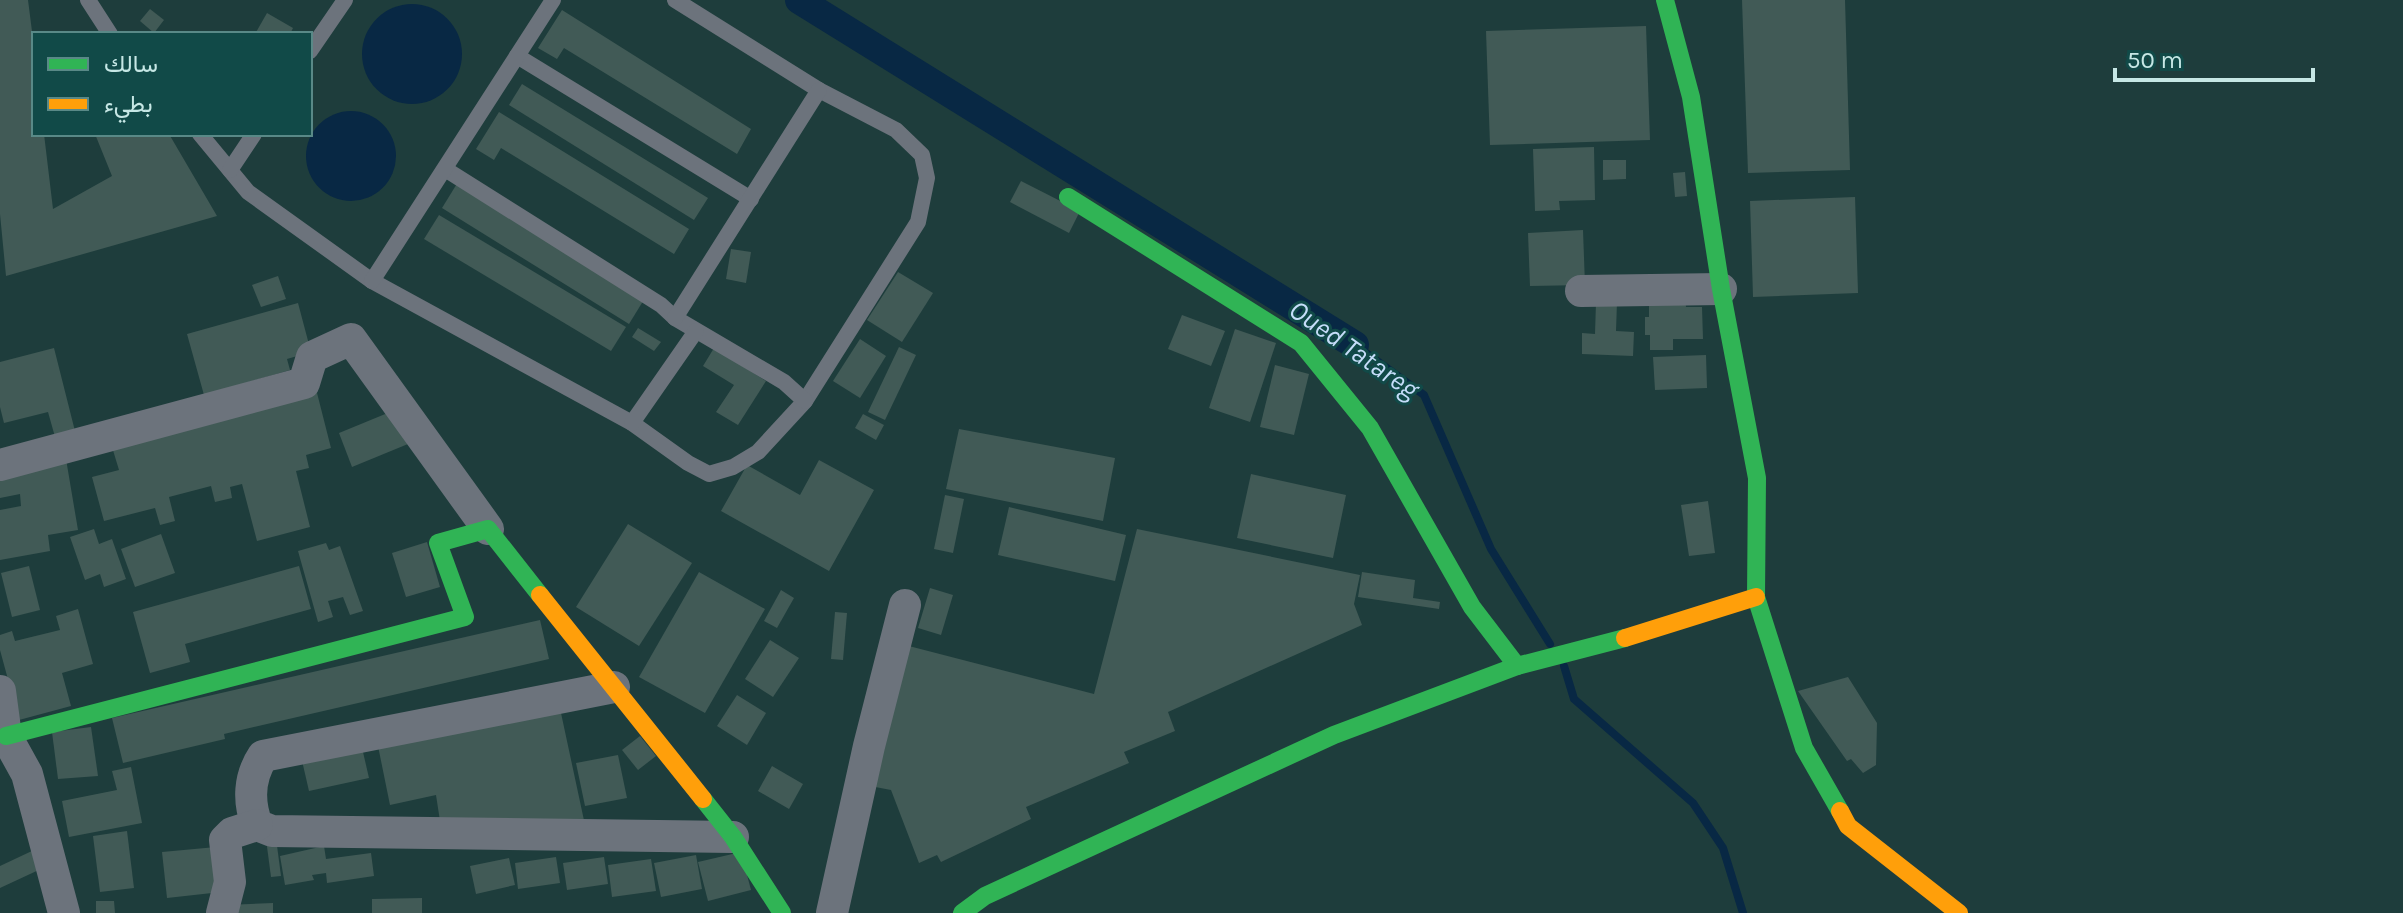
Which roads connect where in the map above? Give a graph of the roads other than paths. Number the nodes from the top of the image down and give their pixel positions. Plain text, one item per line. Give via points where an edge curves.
1 (88, 0) edge
2 (345, 0) edge
3 (553, 0) edge
4 (675, 0) edge
5 (1665, 0) edge
6 (109, 32) edge
7 (312, 48) edge
8 (517, 56) junction
9 (819, 90) junction
10 (202, 136) edge
11 (253, 136) edge
12 (445, 169) junction
13 (230, 170) junction
14 (1068, 197) dead end
15 (751, 199) junction
16 (372, 281) junction
17 (1721, 289) junction
18 (1581, 291) dead end
19 (675, 318) junction
20 (696, 331) junction
21 (805, 401) junction
22 (632, 423) junction
23 (0, 465) edge
24 (488, 529) junction
25 (1756, 597) junction
26 (905, 605) dead end
27 (1517, 666) junction
28 (614, 687) junction
29 (0, 691) edge
30 (6, 736) junction
31 (257, 825) junction
32 (733, 837) junction
33 (64, 913) edge
34 (222, 913) edge
35 (782, 913) edge
36 (832, 913) edge
37 (962, 913) edge
38 (1959, 913) edge

1 - 6 lane
2 - 7 lane
3 - 8 lane
4 - 9 lane
5 - 17 street via 1691,97
8 - 12 lane
8 - 15 lane
9 - 15 lane
9 - 21 lane via 896,130 922,155 927,178 918,222
10 - 13 lane
11 - 13 lane
12 - 16 lane
12 - 19 lane
13 - 16 lane via 248,192
14 - 27 street via 1301,343 1370,428 1472,607
15 - 19 lane
16 - 22 lane
17 - 18 street
17 - 25 street via 1757,478
19 - 20 lane
20 - 21 lane via 784,382
20 - 22 lane
21 - 22 lane via 758,452 709,474
23 - 24 street via 304,383 312,357 351,339
24 - 28 street
24 - 30 street via 438,543 465,617
25 - 27 street
25 - 38 street via 1804,748 1848,826
26 - 36 street
27 - 37 street via 1334,735 985,896
28 - 31 street via 263,756 252,784
28 - 32 street
29 - 30 street
30 - 33 street via 27,774
31 - 32 street via 272,831
31 - 34 street via 225,840 230,882
32 - 35 street

